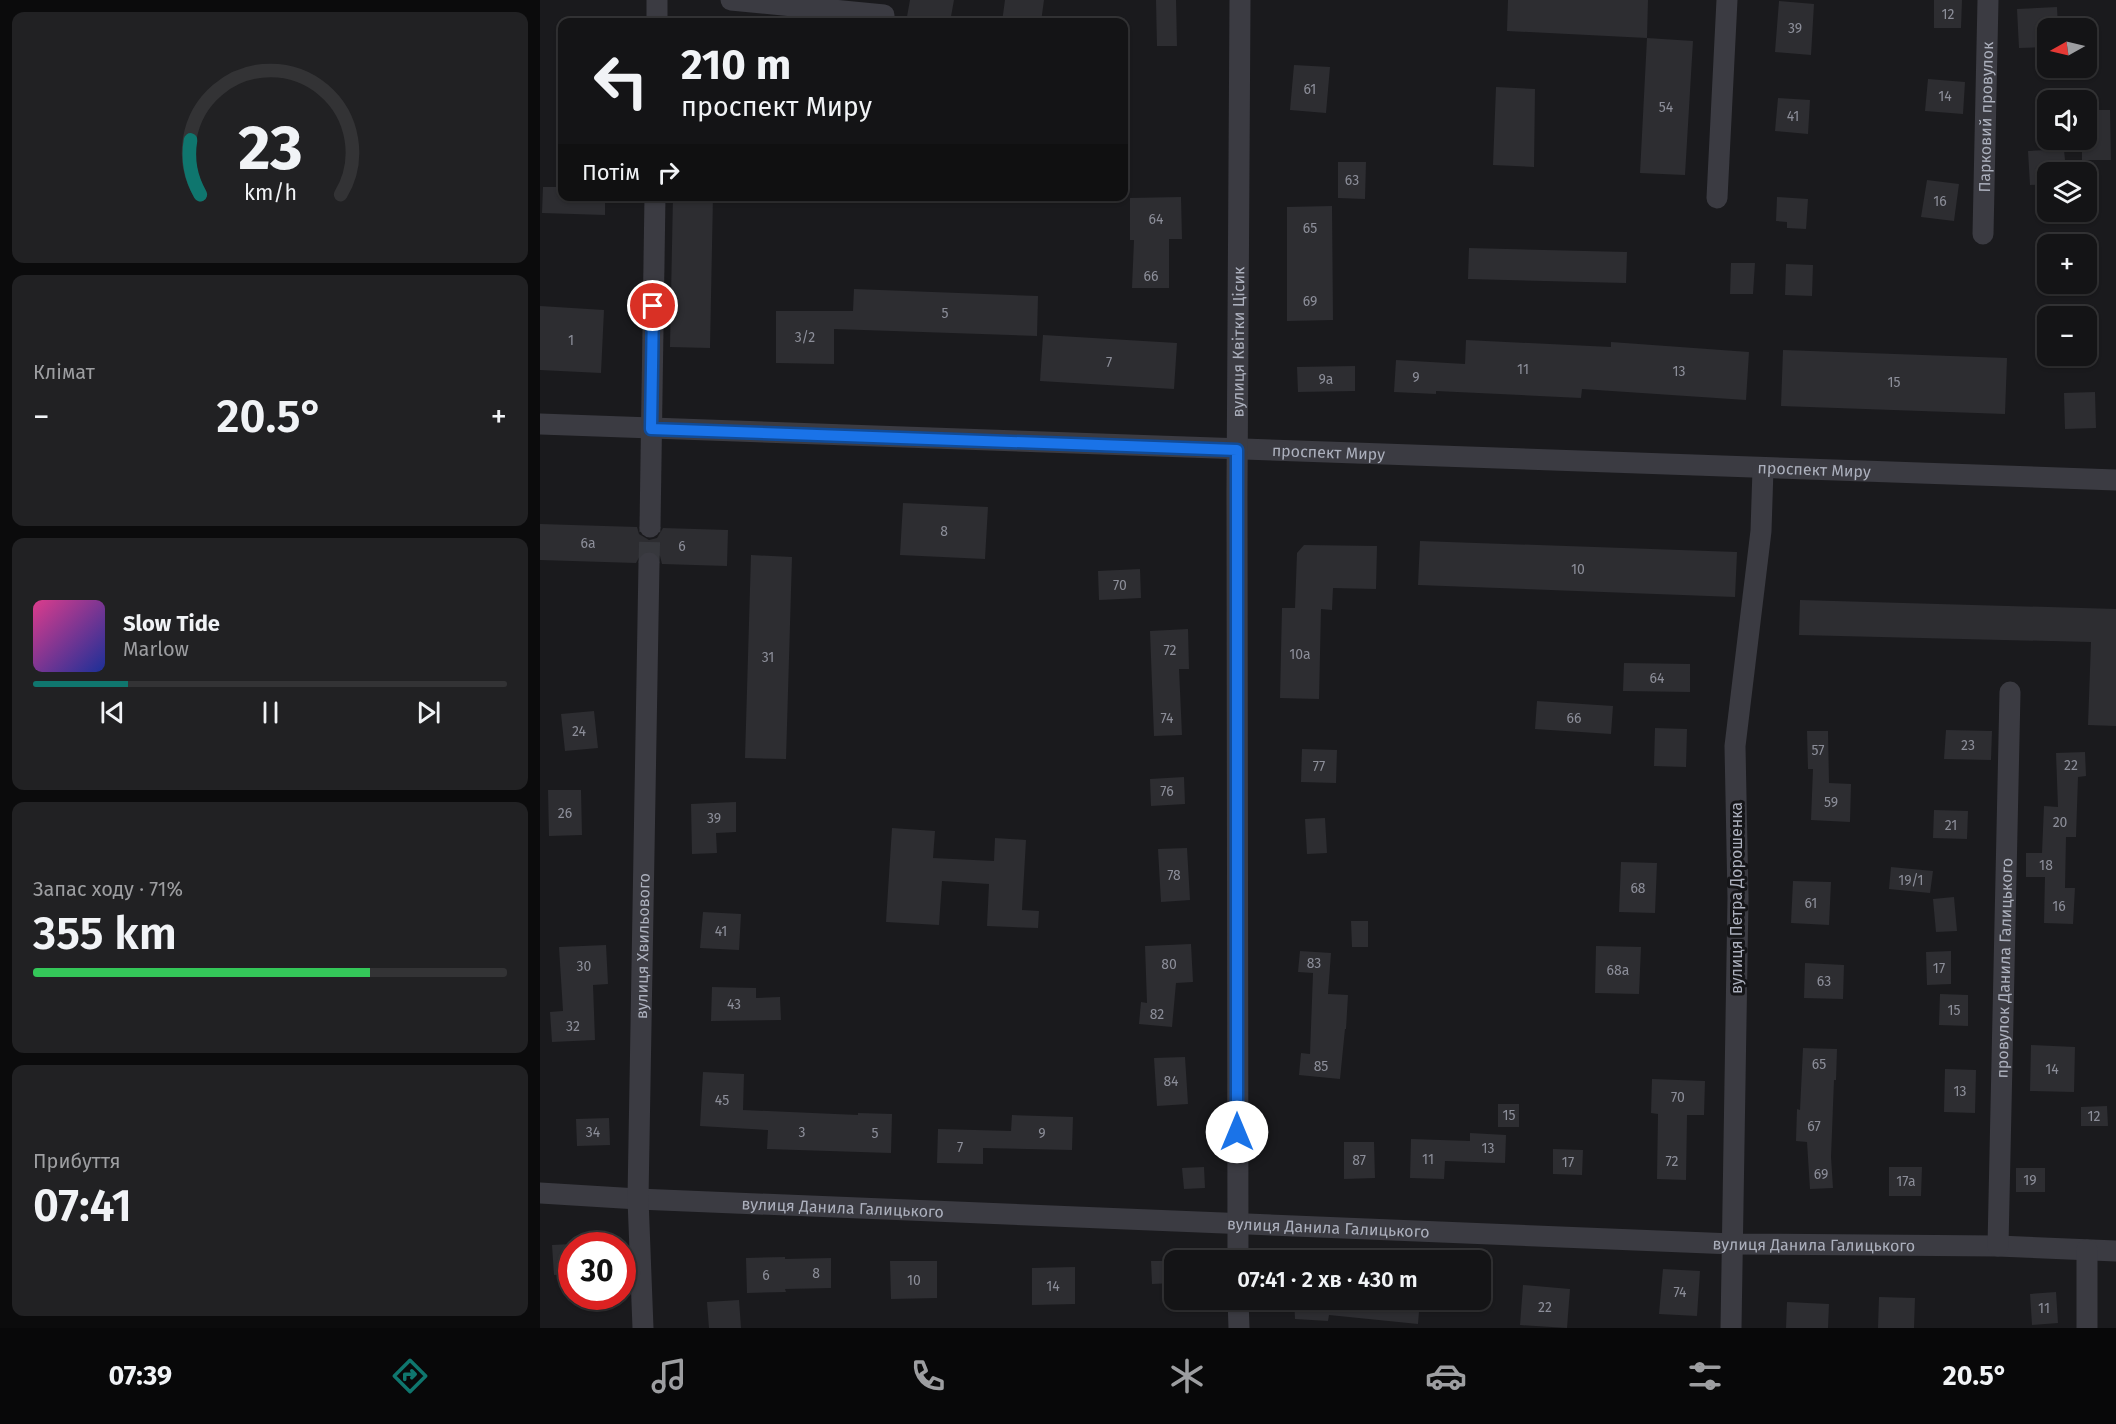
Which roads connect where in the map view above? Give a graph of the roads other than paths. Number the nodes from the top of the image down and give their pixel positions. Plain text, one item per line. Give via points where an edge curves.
1 (657, 0) edge
2 (731, 0) edge
3 (1240, 0) edge
4 (1727, 0) edge
5 (1988, 0) edge
6 (884, 15) dead end
7 (657, 18) edge
8 (1717, 198) dead end
9 (655, 201) edge
10 (1983, 234) dead end
11 (540, 424) edge
12 (651, 429) junction
13 (1237, 450) junction
14 (1763, 469) junction
15 (2116, 480) edge
16 (650, 527) tunnel mouth
17 (649, 563) tunnel mouth
18 (2010, 692) dead end
19 (540, 1193) edge
20 (638, 1199) junction
21 (1238, 1225) junction
22 (1733, 1244) junction
23 (1998, 1246) junction
24 (1238, 1250) edge
25 (2087, 1250) junction
26 (2116, 1251) edge
27 (1238, 1310) edge
28 (643, 1328) edge
29 (1239, 1328) edge
30 (1731, 1328) edge
31 (2087, 1328) edge

1 - 7 street
2 - 6 street
3 - 13 street, вулиця Квітки Цісик
4 - 8 street
5 - 10 street, Парковий провулок
9 - 12 street
11 - 12 street, проспект Миру
12 - 13 street, проспект Миру
12 - 16 street
13 - 14 street, проспект Миру
13 - 21 street, вулиця Квітки Цісик
14 - 15 street, проспект Миру
14 - 22 street, вулиця Петра Дорошенка via 1761,531 1735,746 1738,898
17 - 20 street, вулиця Хвильового
18 - 23 street, провулок Данила Галицького
19 - 20 street, вулиця Данила Галицького
20 - 21 street, вулиця Данила Галицького
20 - 28 street, вулиця Хвильового
21 - 22 street, вулиця Данила Галицького
21 - 24 street, вулиця Квітки Цісик
22 - 23 street, вулиця Данила Галицького
22 - 30 street, вулиця Петра Дорошенка
23 - 25 street, вулиця Данила Галицького
25 - 26 street, вулиця Данила Галицького
25 - 31 street
27 - 29 street

